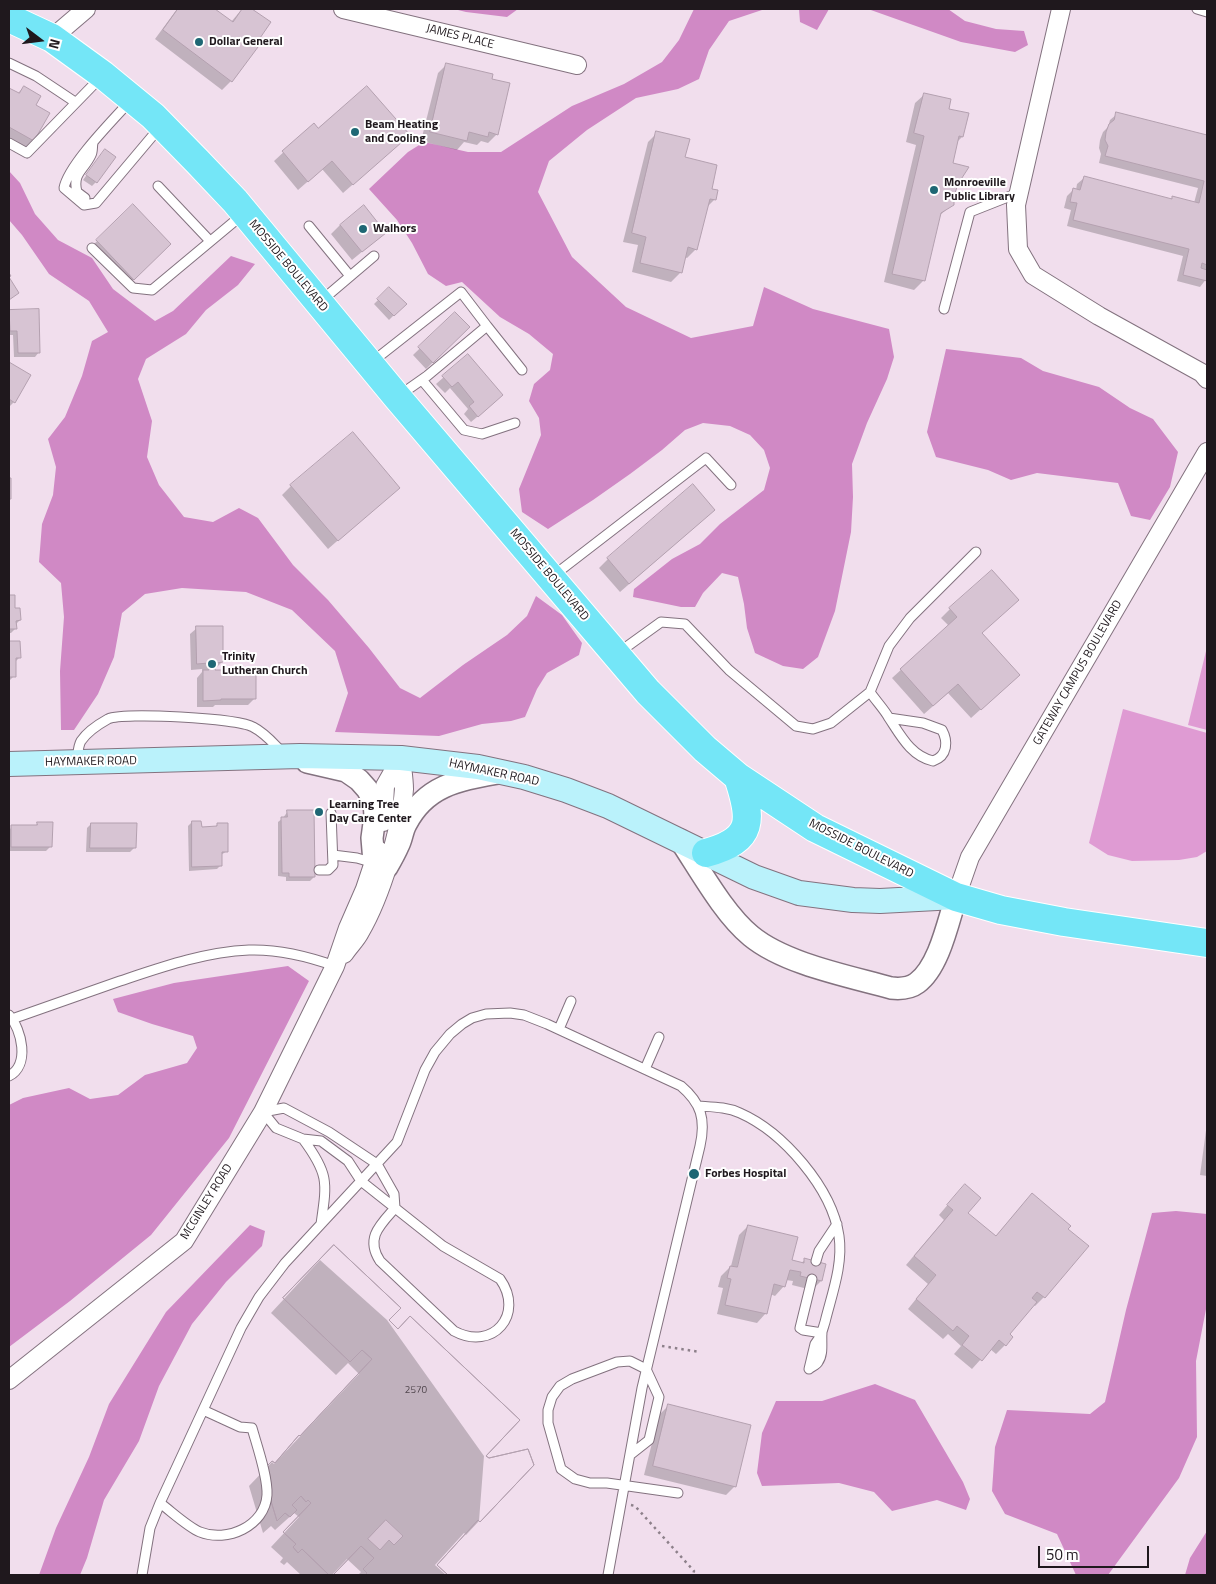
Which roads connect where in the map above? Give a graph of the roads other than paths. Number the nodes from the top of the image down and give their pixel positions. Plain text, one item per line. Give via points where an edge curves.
1 (86, 9) edge
2 (342, 9) edge
3 (1061, 9) edge
4 (1197, 9) edge
5 (1207, 12) edge
6 (9, 18) edge
7 (52, 38) junction
8 (9, 63) edge
9 (578, 65) dead end
10 (102, 75) junction
11 (133, 98) junction
12 (75, 102) junction
13 (162, 125) junction
14 (9, 143) edge
15 (158, 186) dead end
16 (1018, 193) junction
17 (244, 213) junction
18 (309, 226) dead end
19 (210, 241) junction
20 (92, 248) dead end
21 (374, 256) dead end
22 (350, 276) junction
23 (319, 303) junction
24 (944, 309) dead end
25 (487, 326) junction
26 (370, 364) junction
27 (522, 370) dead end
28 (1207, 379) edge
29 (422, 380) junction
30 (397, 397) junction
31 (515, 423) dead end
32 (1207, 452) edge
33 (731, 485) dead end
34 (976, 552) dead end
35 (551, 578) junction
36 (616, 654) junction
37 (870, 692) junction
38 (890, 718) junction
39 (285, 756) junction
40 (401, 758) junction
41 (77, 762) junction
42 (9, 764) edge
43 (501, 772) junction
44 (738, 777) junction
45 (331, 813) dead end
46 (680, 840) junction
47 (706, 853) junction
48 (333, 855) junction
49 (380, 865) junction
50 (319, 870) dead end
51 (956, 897) junction
52 (1207, 943) edge
53 (335, 966) junction
54 (571, 1001) dead end
55 (10, 1017) edge
56 (559, 1029) junction
57 (659, 1037) dead end
58 (645, 1069) junction
59 (9, 1076) edge
60 (699, 1106) junction
61 (263, 1112) junction
62 (303, 1139) junction
63 (376, 1164) junction
64 (361, 1180) junction
65 (395, 1208) junction
66 (321, 1224) junction
67 (836, 1224) junction
68 (816, 1261) dead end
69 (812, 1279) dead end
70 (646, 1369) junction
71 (9, 1380) edge
72 (203, 1410) junction
73 (630, 1455) junction
74 (623, 1485) junction
75 (678, 1493) dead end
76 (160, 1503) junction
77 (142, 1575) edge
78 (608, 1575) edge

1 - 7 street
2 - 9 street, JAMES PLACE
3 - 16 street
4 - 5 lane
6 - 7 main road, MOSSIDE BOULEVARD
7 - 10 main road, MOSSIDE BOULEVARD
8 - 12 lane via 36,76
10 - 11 main road, MOSSIDE BOULEVARD
10 - 12 lane
11 - 13 main road, MOSSIDE BOULEVARD
11 - 13 lane via 93,143 65,180 64,188 84,204 96,203
12 - 14 lane via 27,153
13 - 17 main road, MOSSIDE BOULEVARD
15 - 19 lane
16 - 24 lane via 970,212
16 - 28 street via 1018,249 1033,276 1202,373
17 - 19 lane
17 - 23 main road, MOSSIDE BOULEVARD
18 - 22 lane
19 - 20 lane via 152,290 133,288
21 - 22 lane
22 - 23 lane
23 - 26 main road, MOSSIDE BOULEVARD
25 - 26 lane via 461,292
25 - 27 lane
25 - 29 lane
26 - 30 main road, MOSSIDE BOULEVARD
29 - 30 lane
29 - 31 lane via 464,430 482,434
30 - 35 main road, MOSSIDE BOULEVARD
32 - 51 street, GATEWAY CAMPUS BOULEVARD via 970,857
33 - 35 lane via 706,458
34 - 37 lane via 905,625 889,646
35 - 36 main road, MOSSIDE BOULEVARD
36 - 37 lane via 661,622 685,624 729,670 796,726 813,729 831,723
36 - 44 main road, MOSSIDE BOULEVARD via 648,692
37 - 38 lane
38 - 38 lane via 901,738 918,756 934,762 940,759 946,749 942,730 923,723
39 - 40 main road, HAYMAKER ROAD
39 - 41 main road, HAYMAKER ROAD
39 - 41 lane via 269,738 252,726 230,720 140,716 110,718 92,730 80,742
39 - 49 street via 346,772 368,789 374,801 372,838
40 - 43 main road, HAYMAKER ROAD
40 - 49 street, MCGINLEY ROAD via 385,786
41 - 42 main road, HAYMAKER ROAD
43 - 46 main road, HAYMAKER ROAD via 566,790
43 - 49 street via 461,780 432,793 412,813 399,845
44 - 47 main road via 747,803 744,829 730,845
44 - 51 main road, MOSSIDE BOULEVARD via 815,828
45 - 48 lane
46 - 47 main road, HAYMAKER ROAD
46 - 51 street via 726,909 750,936 801,962 891,988 904,989 916,984 932,966
47 - 51 main road, HAYMAKER ROAD via 754,877 799,892 880,901
48 - 49 lane
48 - 50 lane via 332,868
49 - 53 street, MCGINLEY ROAD via 348,928
51 - 52 main road, MOSSIDE BOULEVARD via 1037,917
53 - 55 lane via 309,956 282,952 249,950 210,955 169,965
53 - 61 street, MCGINLEY ROAD
54 - 56 lane
55 - 59 lane via 17,1029 22,1058
56 - 58 lane
56 - 63 lane via 510,1012 484,1014 462,1024 436,1052 425,1070 397,1142
57 - 58 lane
58 - 60 lane via 681,1086
60 - 67 lane via 739,1112 780,1140 803,1164 828,1201
60 - 70 lane via 703,1133
61 - 62 lane via 276,1128
61 - 63 lane via 284,1108 329,1132
61 - 71 street, MCGINLEY ROAD via 184,1241
62 - 64 lane via 321,1141 348,1161
62 - 66 lane via 318,1158 325,1176
63 - 64 lane
63 - 65 lane via 394,1194
64 - 65 lane
64 - 66 lane
65 - 65 lane via 375,1233 374,1247 380,1261 454,1331 476,1338 498,1330 509,1310 509,1298 500,1279 443,1246
66 - 72 lane via 259,1297
67 - 68 lane
67 - 69 lane via 840,1255 822,1333 800,1328
70 - 73 lane
70 - 73 lane via 659,1397 649,1440
70 - 74 lane via 630,1361 617,1362 572,1379 560,1386 548,1410 548,1423 561,1469 590,1483
72 - 76 lane
72 - 76 lane via 240,1427 252,1428 267,1485 262,1510 247,1528 219,1536 199,1532
73 - 74 lane
74 - 75 lane
74 - 78 lane
76 - 77 lane via 150,1528

